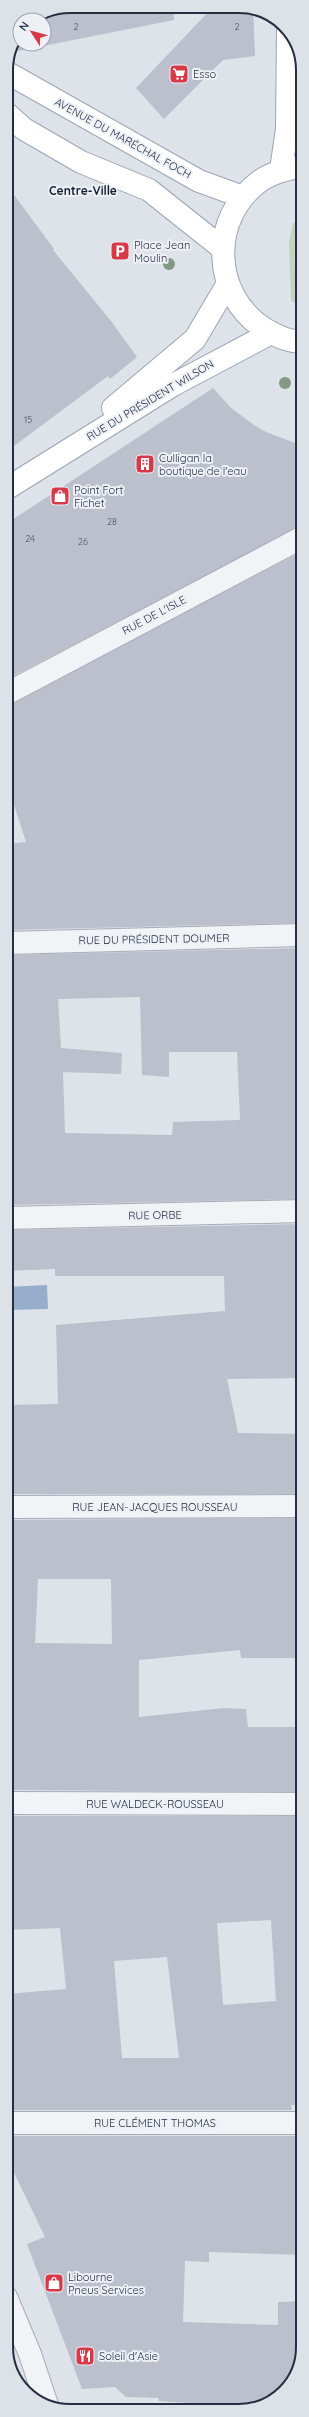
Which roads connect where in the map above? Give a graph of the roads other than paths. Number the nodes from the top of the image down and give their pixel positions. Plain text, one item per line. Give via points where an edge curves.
1 (288, 41) edge
2 (13, 76) edge
3 (13, 120) edge
4 (296, 167) edge
5 (281, 170) junction
6 (243, 197) junction
7 (222, 248) junction
8 (227, 285) junction
9 (271, 334) junction
10 (296, 340) edge
11 (32, 472) junction
12 (13, 484) edge
13 (296, 541) edge
14 (13, 690) edge
15 (296, 935) edge
16 (13, 943) edge
17 (296, 1211) edge
18 (13, 1218) edge
19 (296, 1506) edge
20 (13, 1507) edge
21 (13, 1804) edge
22 (296, 1804) edge
23 (13, 2123) edge
24 (296, 2123) edge
25 (13, 2314) edge
26 (45, 2398) edge

1 - 5 main road via 288,123
2 - 6 main road, AVENUE DU MARÉCHAL FOCH via 199,181
3 - 7 main road via 81,162 149,190
4 - 5 main road
5 - 6 main road via 260,181
6 - 7 main road via 233,213
7 - 8 main road
8 - 9 main road via 238,305 252,321
8 - 11 main road, RUE DU PRÉSIDENT WILSON via 195,339
9 - 10 main road
9 - 11 main road, RUE DU PRÉSIDENT WILSON via 173,385
11 - 12 main road, RUE DU PRÉSIDENT WILSON
13 - 14 street, RUE DE L'ISLE
15 - 16 street, RUE DU PRÉSIDENT DOUMER
17 - 18 street, RUE ORBE
19 - 20 street, RUE JEAN-JACQUES ROUSSEAU
21 - 22 street, RUE WALDECK-ROUSSEAU
23 - 24 street, RUE CLÉMENT THOMAS
25 - 26 street

